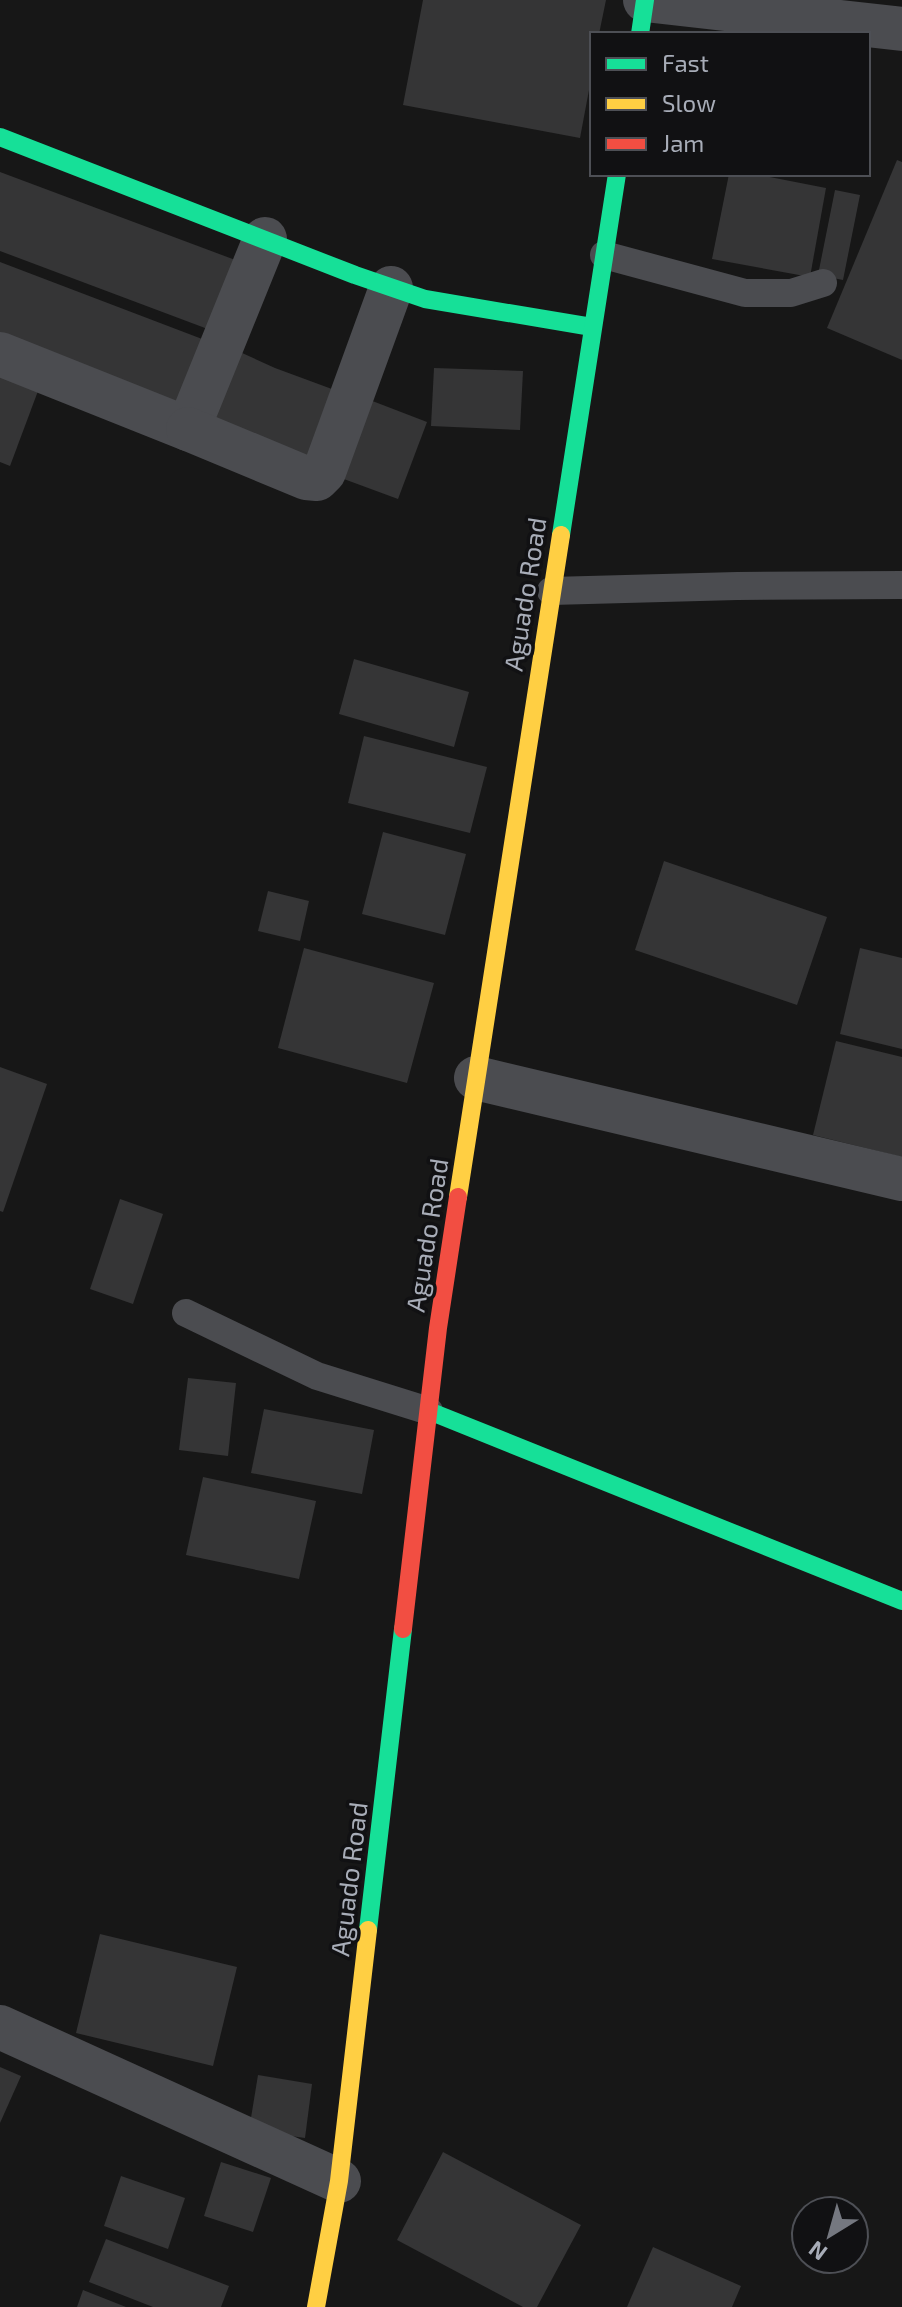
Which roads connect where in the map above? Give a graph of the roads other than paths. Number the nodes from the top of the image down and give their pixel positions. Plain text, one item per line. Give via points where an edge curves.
1 (645, 0) edge
2 (902, 29) edge
3 (640, 32) edge
4 (0, 137) edge
5 (617, 176) edge
6 (265, 239) junction
7 (604, 255) junction
8 (823, 283) dead end
9 (391, 288) junction
10 (592, 327) junction
11 (0, 354) edge
12 (188, 429) junction
13 (902, 585) edge
14 (551, 591) junction
15 (476, 1078) junction
16 (902, 1179) edge
17 (186, 1313) dead end
18 (429, 1411) junction
19 (902, 1601) edge
20 (0, 2027) edge
21 (339, 2181) junction
22 (316, 2307) edge

1 - 2 street
1 - 3 street
4 - 6 street
5 - 7 street, Aguado Road
6 - 9 street
6 - 12 street
7 - 8 lane via 745,293 791,293
7 - 10 street, Aguado Road
9 - 10 street via 425,299
9 - 12 street via 317,479
10 - 14 street, Aguado Road
11 - 12 street
13 - 14 lane
14 - 15 street, Aguado Road
15 - 16 street
15 - 18 street, Aguado Road
17 - 18 lane via 317,1376
18 - 19 street
18 - 21 street, Aguado Road
20 - 21 street
21 - 22 street, Aguado Road

